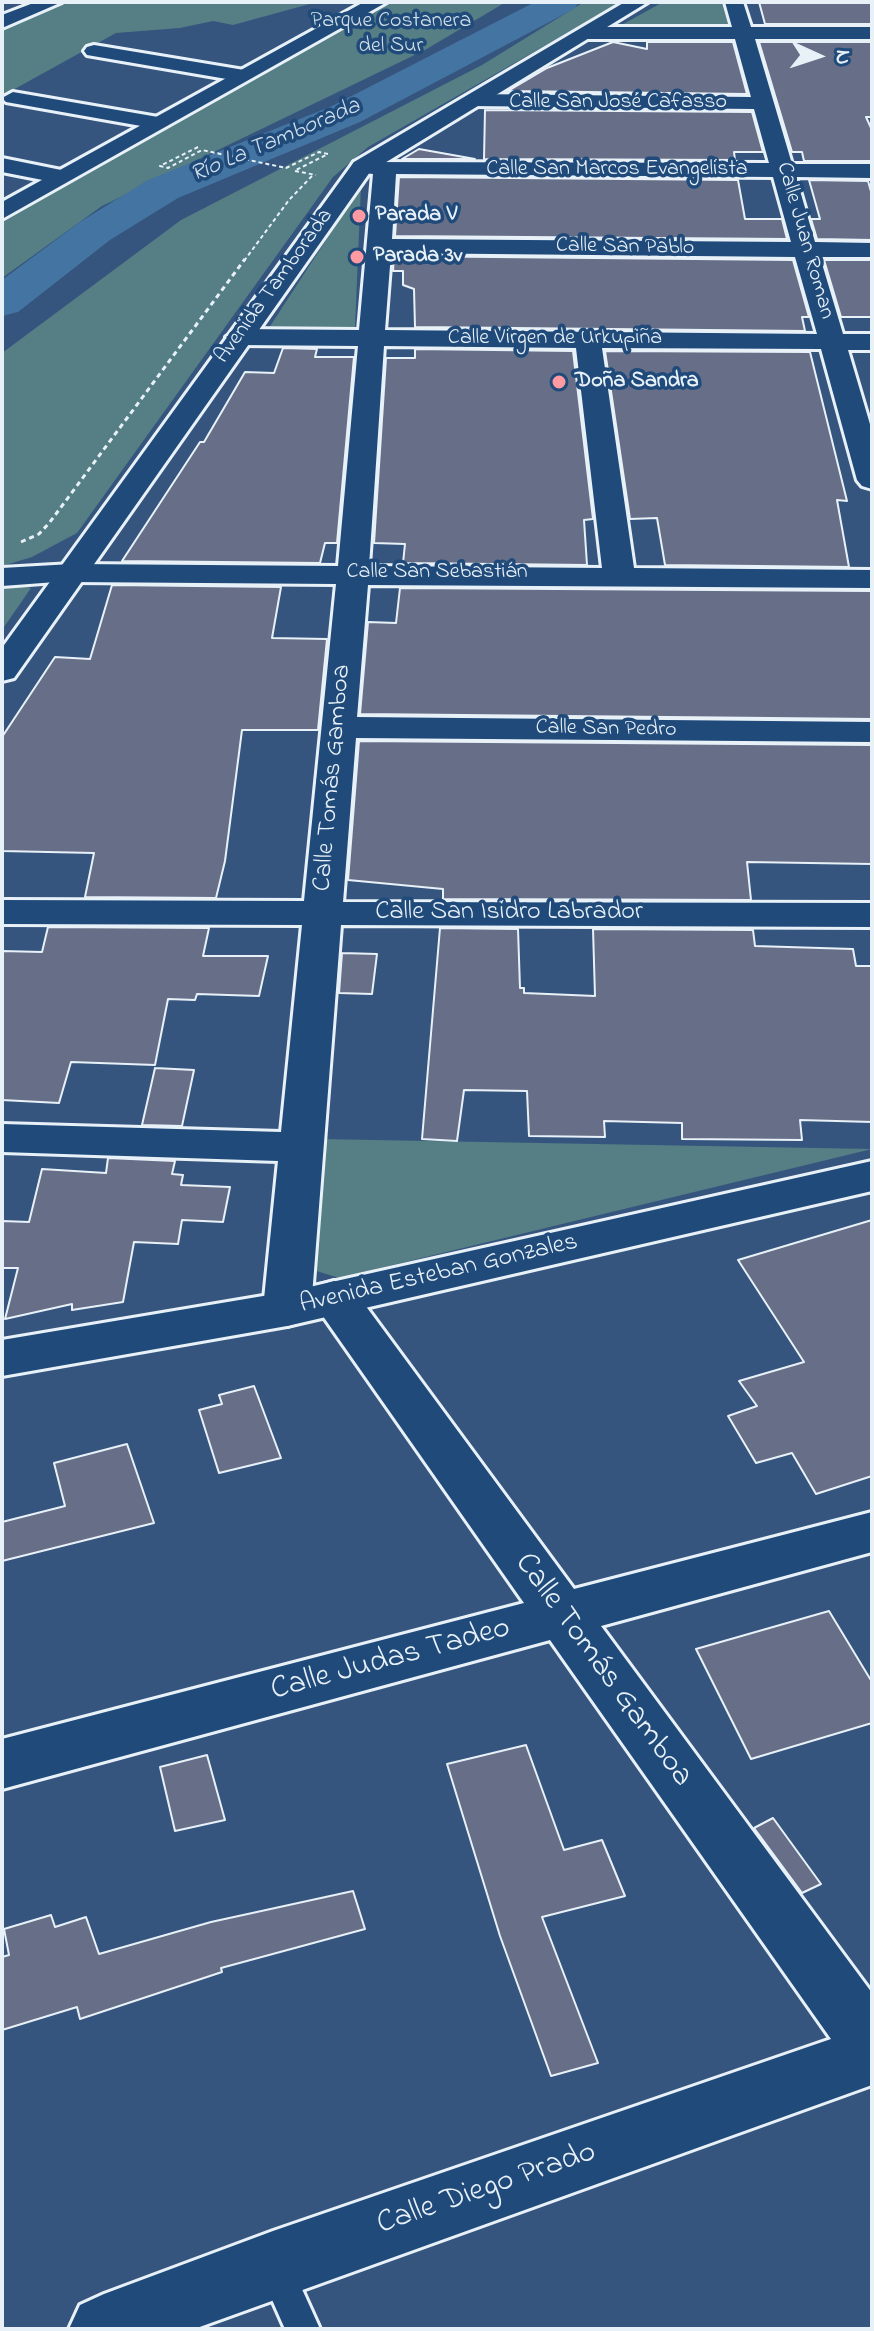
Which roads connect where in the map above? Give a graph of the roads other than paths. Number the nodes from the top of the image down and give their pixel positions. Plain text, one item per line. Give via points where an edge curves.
1 (53, 2) edge
2 (378, 2) edge
3 (639, 2) edge
4 (734, 2) edge
5 (8, 17) edge
6 (587, 33) junction
7 (743, 33) junction
8 (872, 33) edge
9 (94, 51) dead end
10 (244, 76) junction
11 (13, 98) dead end
12 (472, 100) junction
13 (764, 103) junction
14 (158, 123) junction
15 (2, 165) edge
16 (374, 169) junction
17 (784, 171) junction
18 (872, 171) edge
19 (63, 177) junction
20 (2, 212) edge
21 (379, 246) junction
22 (808, 250) junction
23 (872, 250) edge
24 (239, 337) junction
25 (371, 338) junction
26 (588, 339) junction
27 (833, 342) junction
28 (872, 342) edge
29 (872, 480) edge
30 (72, 573) junction
31 (353, 573) junction
32 (619, 575) junction
33 (2, 577) edge
34 (872, 579) edge
35 (2, 671) edge
36 (339, 727) junction
37 (872, 732) edge
38 (2, 912) edge
39 (321, 914) junction
40 (872, 915) edge
41 (2, 1138) edge
42 (302, 1147) junction
43 (872, 1176) edge
44 (310, 1304) junction
45 (2, 1358) edge
46 (872, 1532) edge
47 (562, 1616) junction
48 (2, 1764) edge
49 (872, 2044) edge
50 (872, 2055) edge
51 (273, 2265) junction
52 (104, 2329) edge
53 (303, 2329) edge

1 - 5 street
2 - 10 street
3 - 6 street, Avenida Tamborada
4 - 7 street, Calle Juan Roman
6 - 7 street
6 - 12 street, Avenida Tamborada
7 - 8 street
7 - 13 street, Calle Juan Roman
9 - 10 street
10 - 14 street
11 - 14 street
12 - 13 street, Calle San José Cafasso
12 - 16 street, Avenida Tamborada
13 - 17 street, Calle Juan Roman
14 - 19 street
15 - 19 street
16 - 17 street, Calle San Marcos Evangelista
16 - 21 street, Calle Tomás Gamboa
16 - 24 street, Avenida Tamborada
17 - 18 street, Calle San Marcos Evangelista
17 - 22 street, Calle Juan Roman
19 - 20 street
21 - 22 street, Calle San Pablo
21 - 25 street, Calle Tomás Gamboa
22 - 23 street, Calle San Pablo
22 - 27 street, Calle Juan Roman
24 - 25 street, Calle Virgen de Urkupiña
24 - 30 street, Avenida Tamborada
25 - 26 street, Calle Virgen de Urkupiña
25 - 31 street, Calle Tomás Gamboa
26 - 27 street, Calle Virgen de Urkupiña
26 - 32 street
27 - 28 street, Calle Virgen de Urkupiña
27 - 29 street, Calle Juan Roman
30 - 31 street, Calle San Sebastián
30 - 33 street, Calle San Sebastián
30 - 35 street, Avenida Tamborada
31 - 32 street, Calle San Sebastián
31 - 36 street, Calle Tomás Gamboa
32 - 34 street, Calle San Sebastián
36 - 37 street, Calle San Pedro
36 - 39 street, Calle Tomás Gamboa
38 - 39 street, Calle San Isidro Labrador
39 - 40 street, Calle San Isidro Labrador
39 - 42 street, Calle Tomás Gamboa
41 - 42 street
42 - 44 street, Calle Tomás Gamboa
43 - 44 street, Avenida Esteban Gonzales
44 - 45 street, Avenida Esteban Gonzales
44 - 47 street, Calle Tomás Gamboa
46 - 47 street, Calle Judas Tadeo
47 - 48 street, Calle Judas Tadeo
47 - 49 street, Calle Tomás Gamboa
50 - 51 street, Calle Diego Prado
51 - 52 street, Calle Diego Prado
51 - 53 lane

